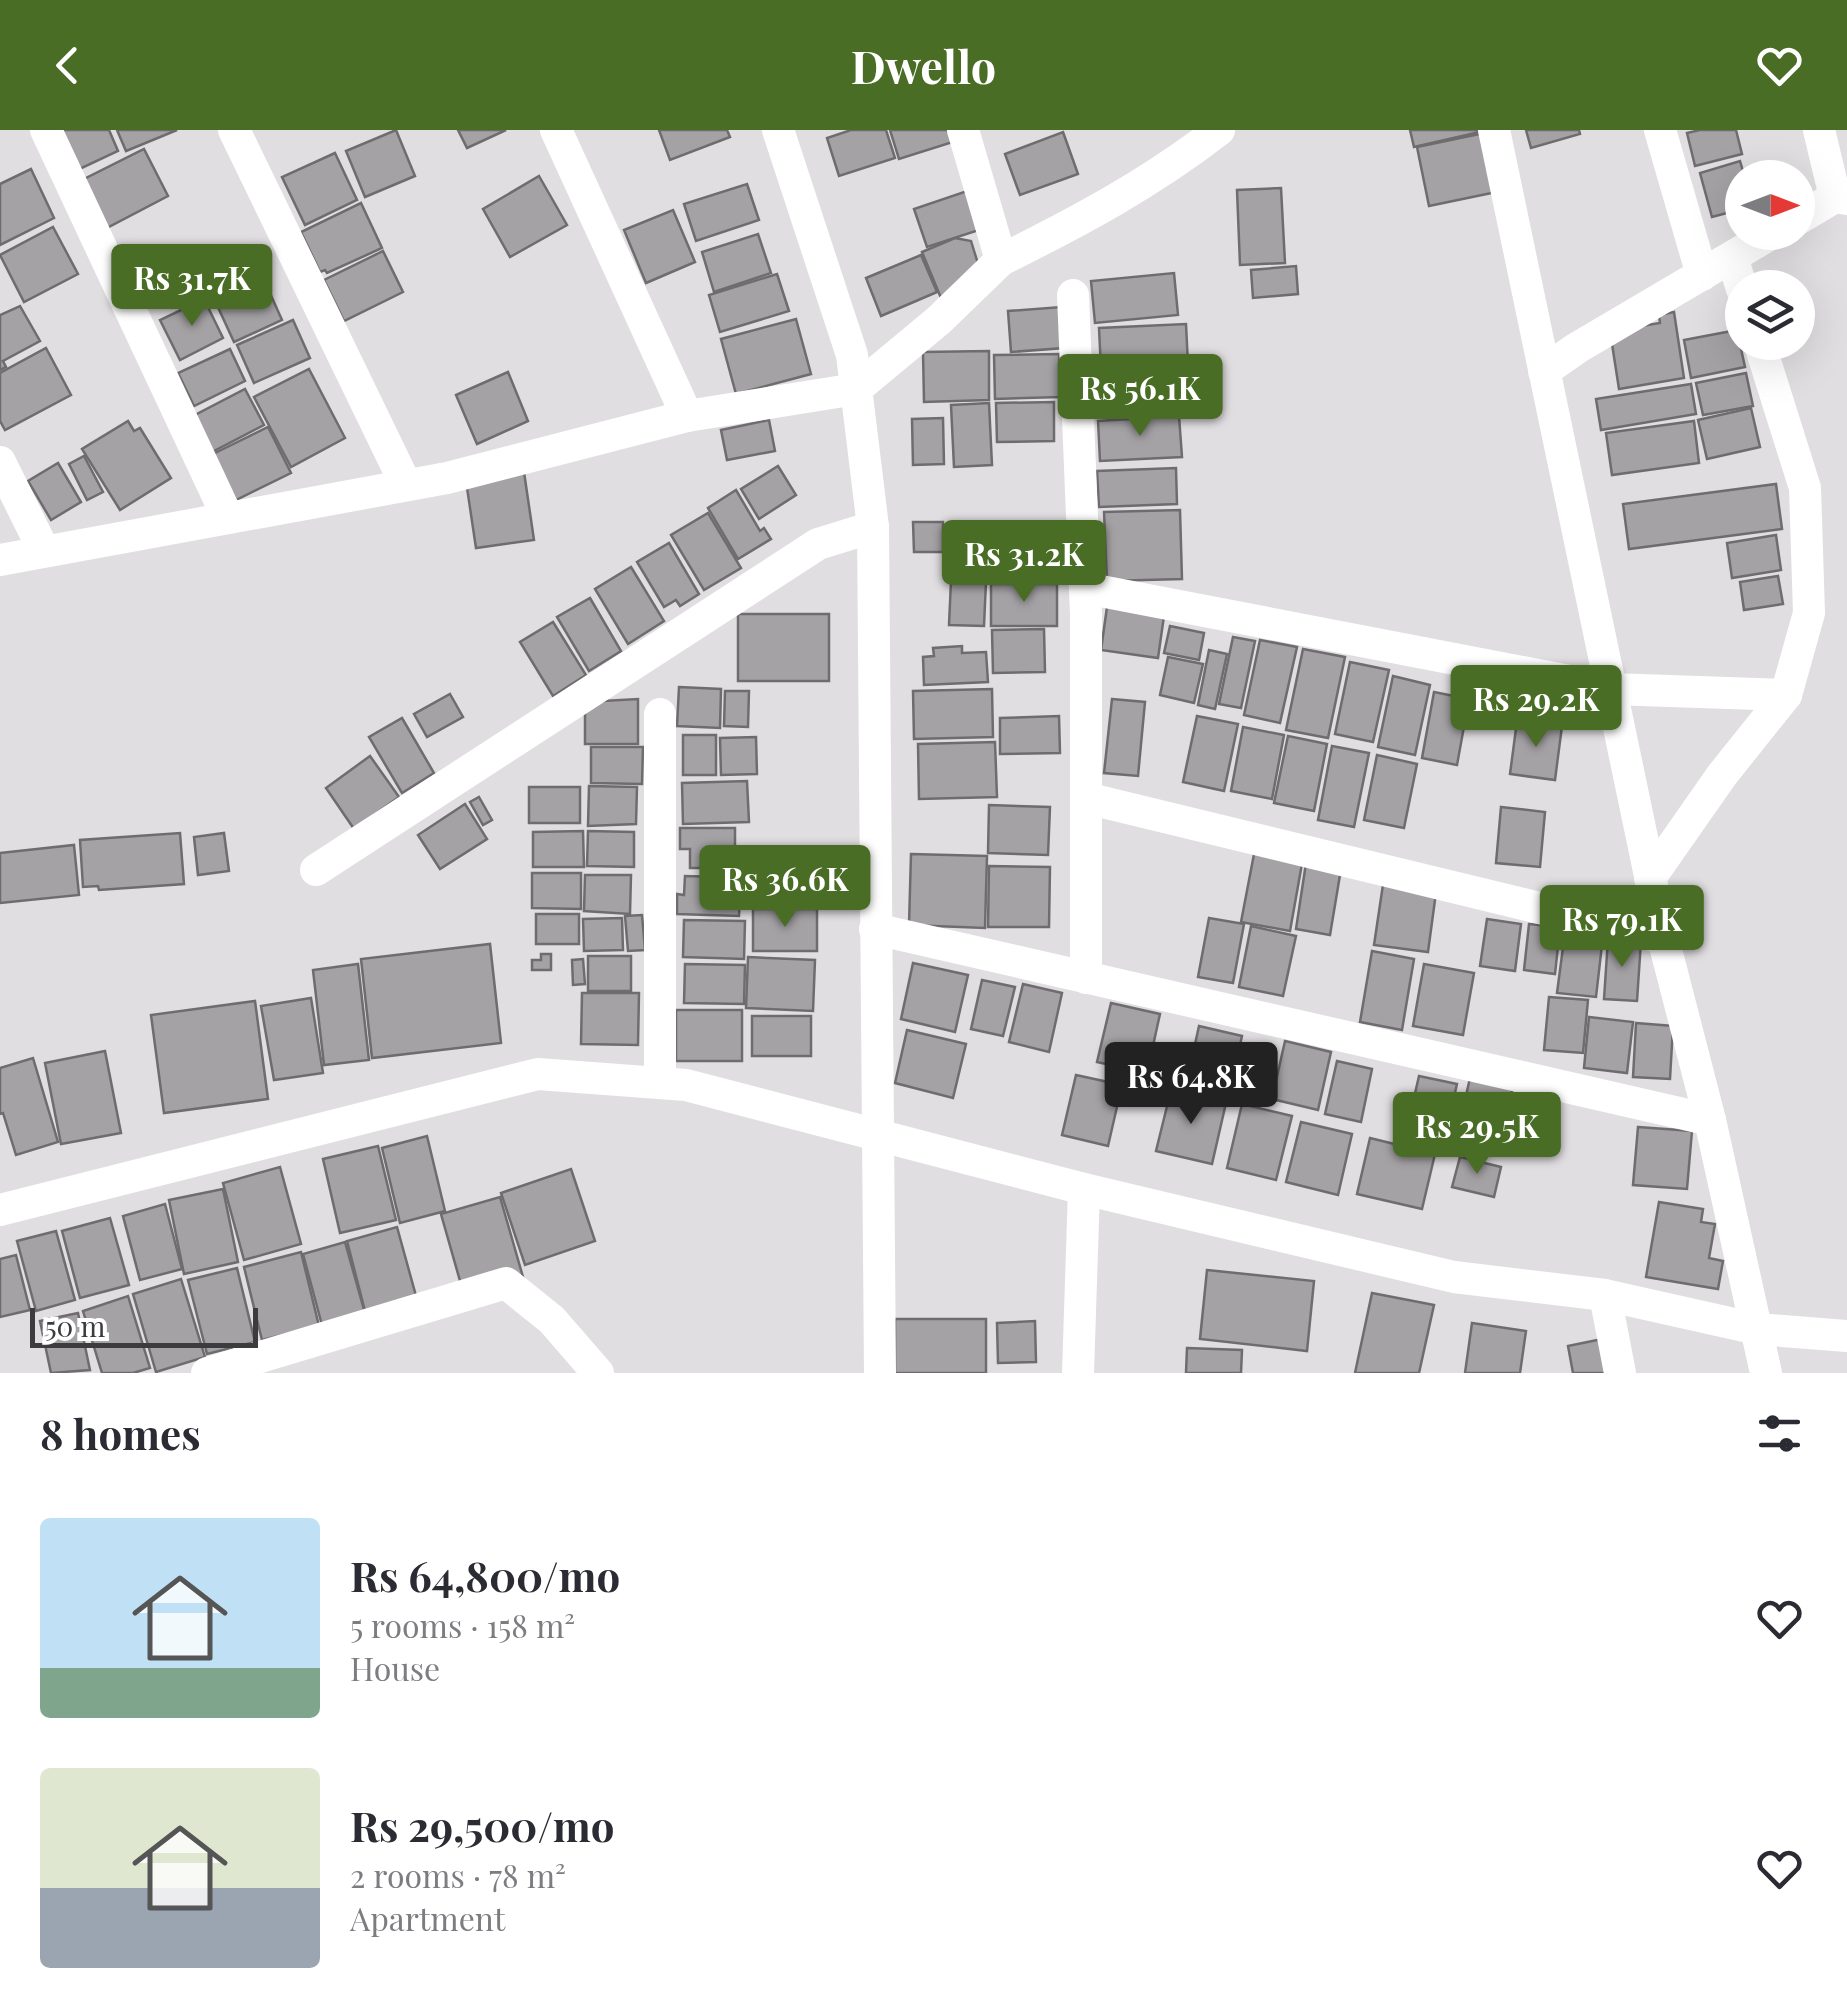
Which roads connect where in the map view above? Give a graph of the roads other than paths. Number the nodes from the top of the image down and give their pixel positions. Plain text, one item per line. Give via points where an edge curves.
1 (46, 130) edge
2 (234, 130) edge
3 (556, 130) edge
4 (778, 130) edge
5 (964, 130) edge
6 (1219, 130) edge
7 (1494, 130) edge
8 (1660, 130) edge
9 (1818, 130) edge
10 (1841, 198) edge
11 (1815, 211) edge
12 (1744, 250) edge
13 (1732, 257) junction
14 (1002, 260) junction
15 (1736, 270) edge
16 (1702, 275) junction
17 (1073, 295) dead end
18 (1766, 360) edge
19 (1544, 371) junction
20 (856, 389) junction
21 (687, 416) junction
22 (0, 462) edge
23 (406, 485) junction
24 (228, 518) junction
25 (873, 527) junction
26 (44, 552) junction
27 (0, 560) edge
28 (1085, 588) junction
29 (1611, 689) junction
30 (1786, 695) junction
31 (660, 714) dead end
32 (1086, 798) junction
33 (316, 870) dead end
34 (1650, 878) junction
35 (875, 929) junction
36 (1663, 938) junction
37 (1086, 978) junction
38 (660, 1084) junction
39 (1710, 1120) junction
40 (876, 1134) junction
41 (1084, 1189) junction
42 (0, 1210) edge
43 (1605, 1296) junction
44 (1756, 1329) junction
45 (1847, 1336) edge
46 (207, 1373) edge
47 (598, 1373) edge
48 (880, 1373) edge
49 (1078, 1373) edge
50 (1620, 1373) edge
51 (1766, 1373) edge

1 - 24 street
2 - 23 street
3 - 21 street
4 - 20 street via 852,355
5 - 14 street
6 - 14 street via 1094,214
7 - 19 street
8 - 16 street
9 - 10 street
10 - 11 street
12 - 13 street
13 - 15 street
13 - 16 street
14 - 20 street
16 - 19 street
17 - 28 street
18 - 30 street via 1805,488 1809,613
19 - 29 street
20 - 21 street
20 - 25 street
21 - 23 street
22 - 26 street
23 - 24 street
24 - 26 street
25 - 33 street via 818,544
25 - 35 street
26 - 27 street
28 - 29 street
28 - 32 street
29 - 30 street
29 - 34 street
30 - 34 street
31 - 38 street
32 - 36 street
32 - 37 street
34 - 36 street
35 - 37 street
35 - 40 street
36 - 39 street
37 - 39 street
38 - 40 street
38 - 42 street via 538,1074
39 - 44 street
40 - 41 street
40 - 48 street
41 - 43 street via 1454,1278
41 - 49 street
43 - 44 street
43 - 50 street
44 - 45 street
44 - 51 street
46 - 47 street via 506,1283 552,1320

